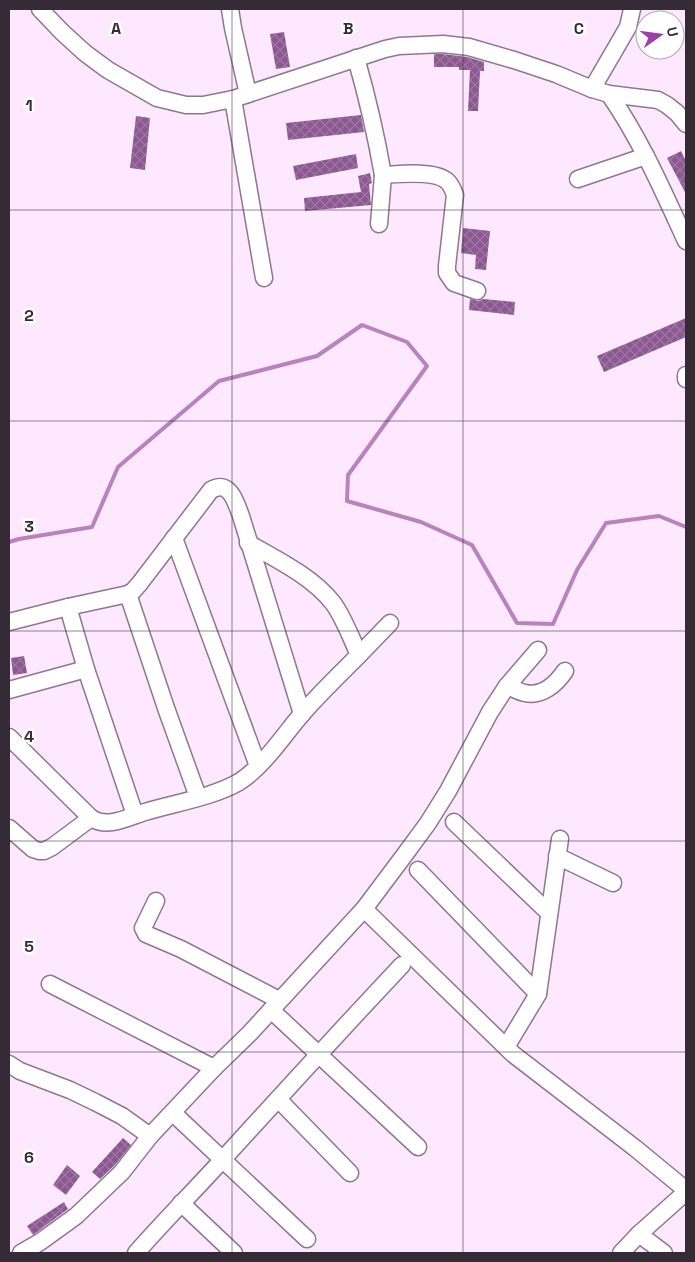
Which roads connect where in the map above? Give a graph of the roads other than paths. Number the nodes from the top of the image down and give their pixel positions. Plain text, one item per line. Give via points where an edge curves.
1 (40, 9) edge
2 (230, 9) edge
3 (632, 9) edge
4 (356, 58) junction
5 (592, 89) junction
6 (609, 94) junction
7 (240, 97) junction
8 (686, 124) edge
9 (646, 156) junction
10 (383, 175) junction
11 (578, 179) dead end
12 (379, 224) dead end
13 (686, 241) edge
14 (264, 278) dead end
15 (477, 291) dead end
16 (174, 538) junction
17 (248, 543) junction
18 (128, 594) junction
19 (68, 607) junction
20 (9, 622) edge
21 (390, 623) dead end
22 (538, 650) dead end
23 (359, 655) junction
24 (86, 669) junction
25 (565, 671) dead end
26 (507, 686) junction
27 (9, 690) edge
28 (302, 714) junction
29 (9, 737) edge
30 (258, 766) junction
31 (198, 797) junction
32 (135, 815) junction
33 (91, 818) junction
34 (454, 822) dead end
35 (9, 828) edge
36 (560, 839) dead end
37 (558, 856) junction
38 (418, 870) dead end
39 (613, 883) dead end
40 (156, 901) dead end
41 (364, 909) junction
42 (549, 913) junction
43 (402, 965) dead end
44 (50, 984) dead end
45 (538, 994) junction
46 (275, 1005) junction
47 (506, 1047) junction
48 (318, 1054) junction
49 (9, 1064) edge
50 (214, 1068) junction
51 (278, 1099) junction
52 (173, 1113) junction
53 (150, 1136) junction
54 (418, 1147) dead end
55 (222, 1160) junction
56 (350, 1173) dead end
57 (686, 1191) edge
58 (181, 1203) junction
59 (639, 1234) junction
60 (307, 1239) dead end
61 (21, 1253) edge
62 (137, 1253) edge
63 (234, 1253) edge
64 (621, 1253) edge
65 (664, 1253) edge

1 - 7 street via 85,53 157,98 186,105 203,105
2 - 7 street via 245,79
3 - 5 street via 628,26
4 - 5 street via 399,46 443,44 469,47 556,74
4 - 7 street
4 - 10 street
5 - 6 street
6 - 8 street via 658,100
6 - 9 street
7 - 14 street
9 - 11 street
9 - 13 street
10 - 12 street
10 - 15 street via 426,174 448,182 455,195 448,273 454,284
16 - 17 street via 211,490 219,487 232,494
16 - 18 street
16 - 30 street
17 - 23 street via 295,570 328,597
17 - 28 street
18 - 19 street
18 - 31 street
19 - 20 street
19 - 24 street
21 - 23 street
22 - 26 street
23 - 28 street
24 - 27 street
24 - 32 street
25 - 26 street via 548,689 536,694
26 - 41 street via 428,823
28 - 30 street
29 - 33 street
30 - 31 street via 228,788
31 - 32 street
32 - 33 street via 103,823
33 - 35 street via 44,851 33,849
34 - 42 street
36 - 37 street
37 - 39 street
37 - 42 street
38 - 45 street
40 - 46 street via 143,928 146,934 181,949
41 - 46 street
41 - 47 street
42 - 45 street
43 - 48 street
44 - 50 street
45 - 47 street
46 - 48 street
46 - 50 street
47 - 57 street
48 - 51 street
48 - 54 street
49 - 53 street via 95,1102
50 - 52 street
51 - 55 street
51 - 56 street
52 - 53 street
52 - 55 street
53 - 61 street via 122,1172 76,1216
55 - 58 street
55 - 60 street
57 - 59 street
58 - 62 street
58 - 63 street
59 - 64 street
59 - 65 street

